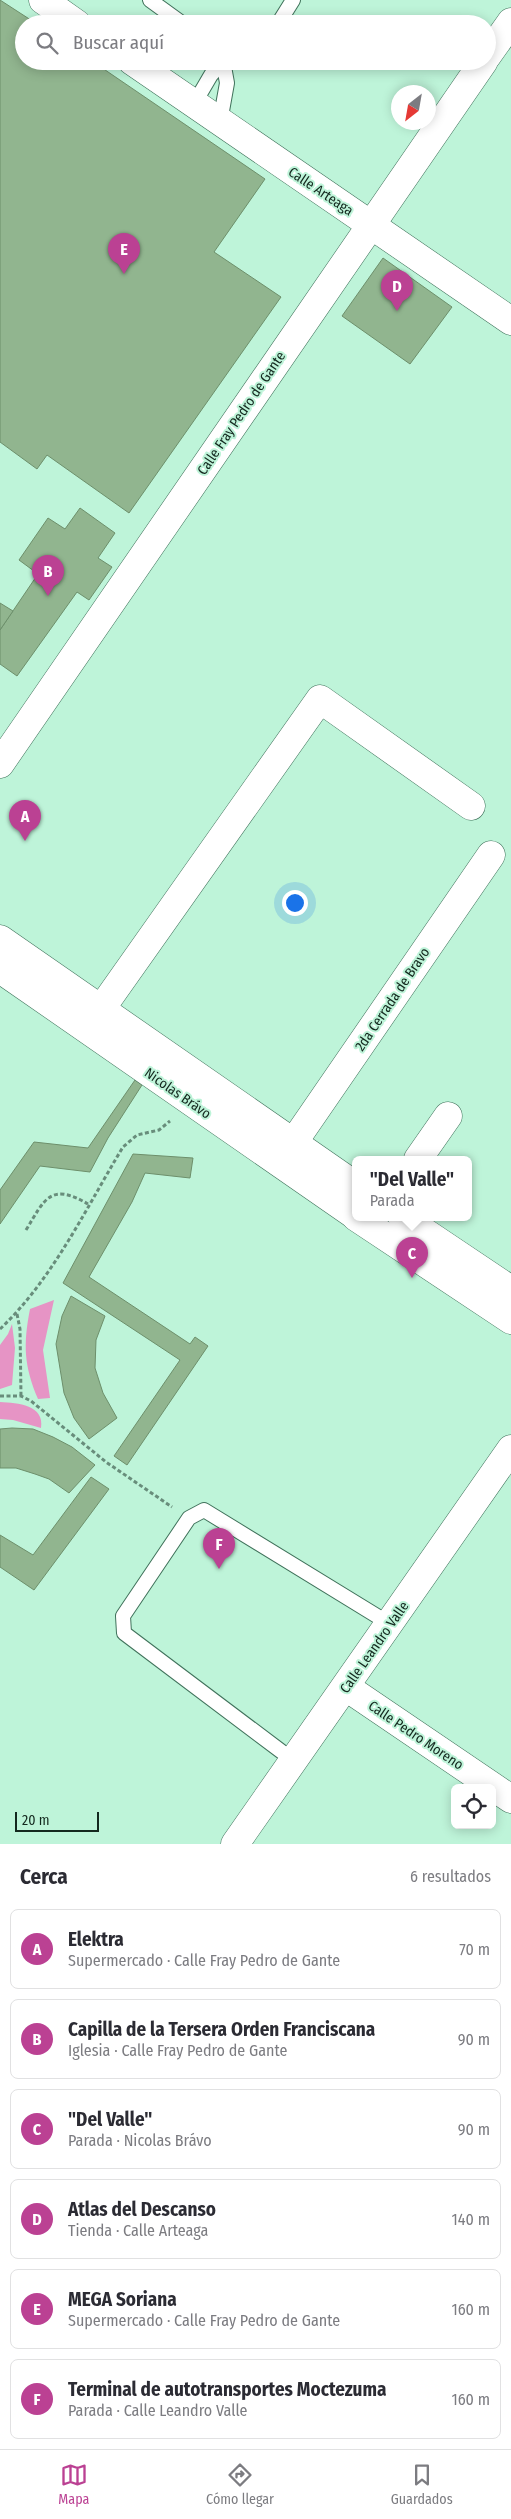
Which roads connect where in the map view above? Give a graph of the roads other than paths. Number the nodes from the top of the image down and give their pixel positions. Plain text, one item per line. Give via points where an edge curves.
1 (150, 0) edge
2 (293, 0) edge
3 (49, 2) edge
4 (66, 15) edge
5 (171, 15) edge
6 (284, 15) edge
7 (511, 22) edge
8 (496, 43) edge
9 (145, 70) edge
10 (215, 70) edge
11 (225, 70) edge
12 (478, 70) edge
13 (194, 104) junction
14 (220, 122) junction
15 (370, 225) junction
16 (511, 321) edge
17 (0, 764) edge
18 (470, 806) dead end
19 (491, 855) dead end
20 (0, 939) edge
21 (0, 969) edge
22 (101, 1009) junction
23 (448, 1116) dead end
24 (293, 1143) junction
25 (420, 1156) edge
26 (352, 1183) edge
27 (352, 1214) edge
28 (362, 1221) edge
29 (408, 1221) edge
30 (511, 1290) edge
31 (511, 1320) edge
32 (511, 1448) edge
33 (390, 1624) junction
34 (346, 1687) junction
35 (294, 1761) junction
36 (511, 1799) edge
37 (235, 1844) edge

1 - 5 lane
2 - 6 lane
3 - 4 street
7 - 8 street
9 - 13 street, Calle Arteaga
10 - 13 lane
11 - 14 lane via 227,83
12 - 15 street, Calle Fray Pedro de Gante
13 - 14 street, Calle Arteaga
14 - 15 street, Calle Arteaga
15 - 16 street, Calle Arteaga
15 - 17 street, Calle Fray Pedro de Gante
18 - 22 street via 320,699
19 - 24 street, 2da Cerrada de Bravo
20 - 22 street, Nicolas Brávo
21 - 27 street, Nicolas Brávo
22 - 24 street, Nicolas Brávo
23 - 25 street
24 - 26 street, Nicolas Brávo
28 - 31 street, Nicolas Brávo
29 - 30 street
32 - 33 street, Calle Leandro Valle
33 - 34 street, Calle Leandro Valle
33 - 35 lane via 204,1510 190,1518 123,1616 124,1633
34 - 35 street, Calle Leandro Valle
34 - 36 street, Calle Pedro Moreno
35 - 37 street, Calle Leandro Valle

